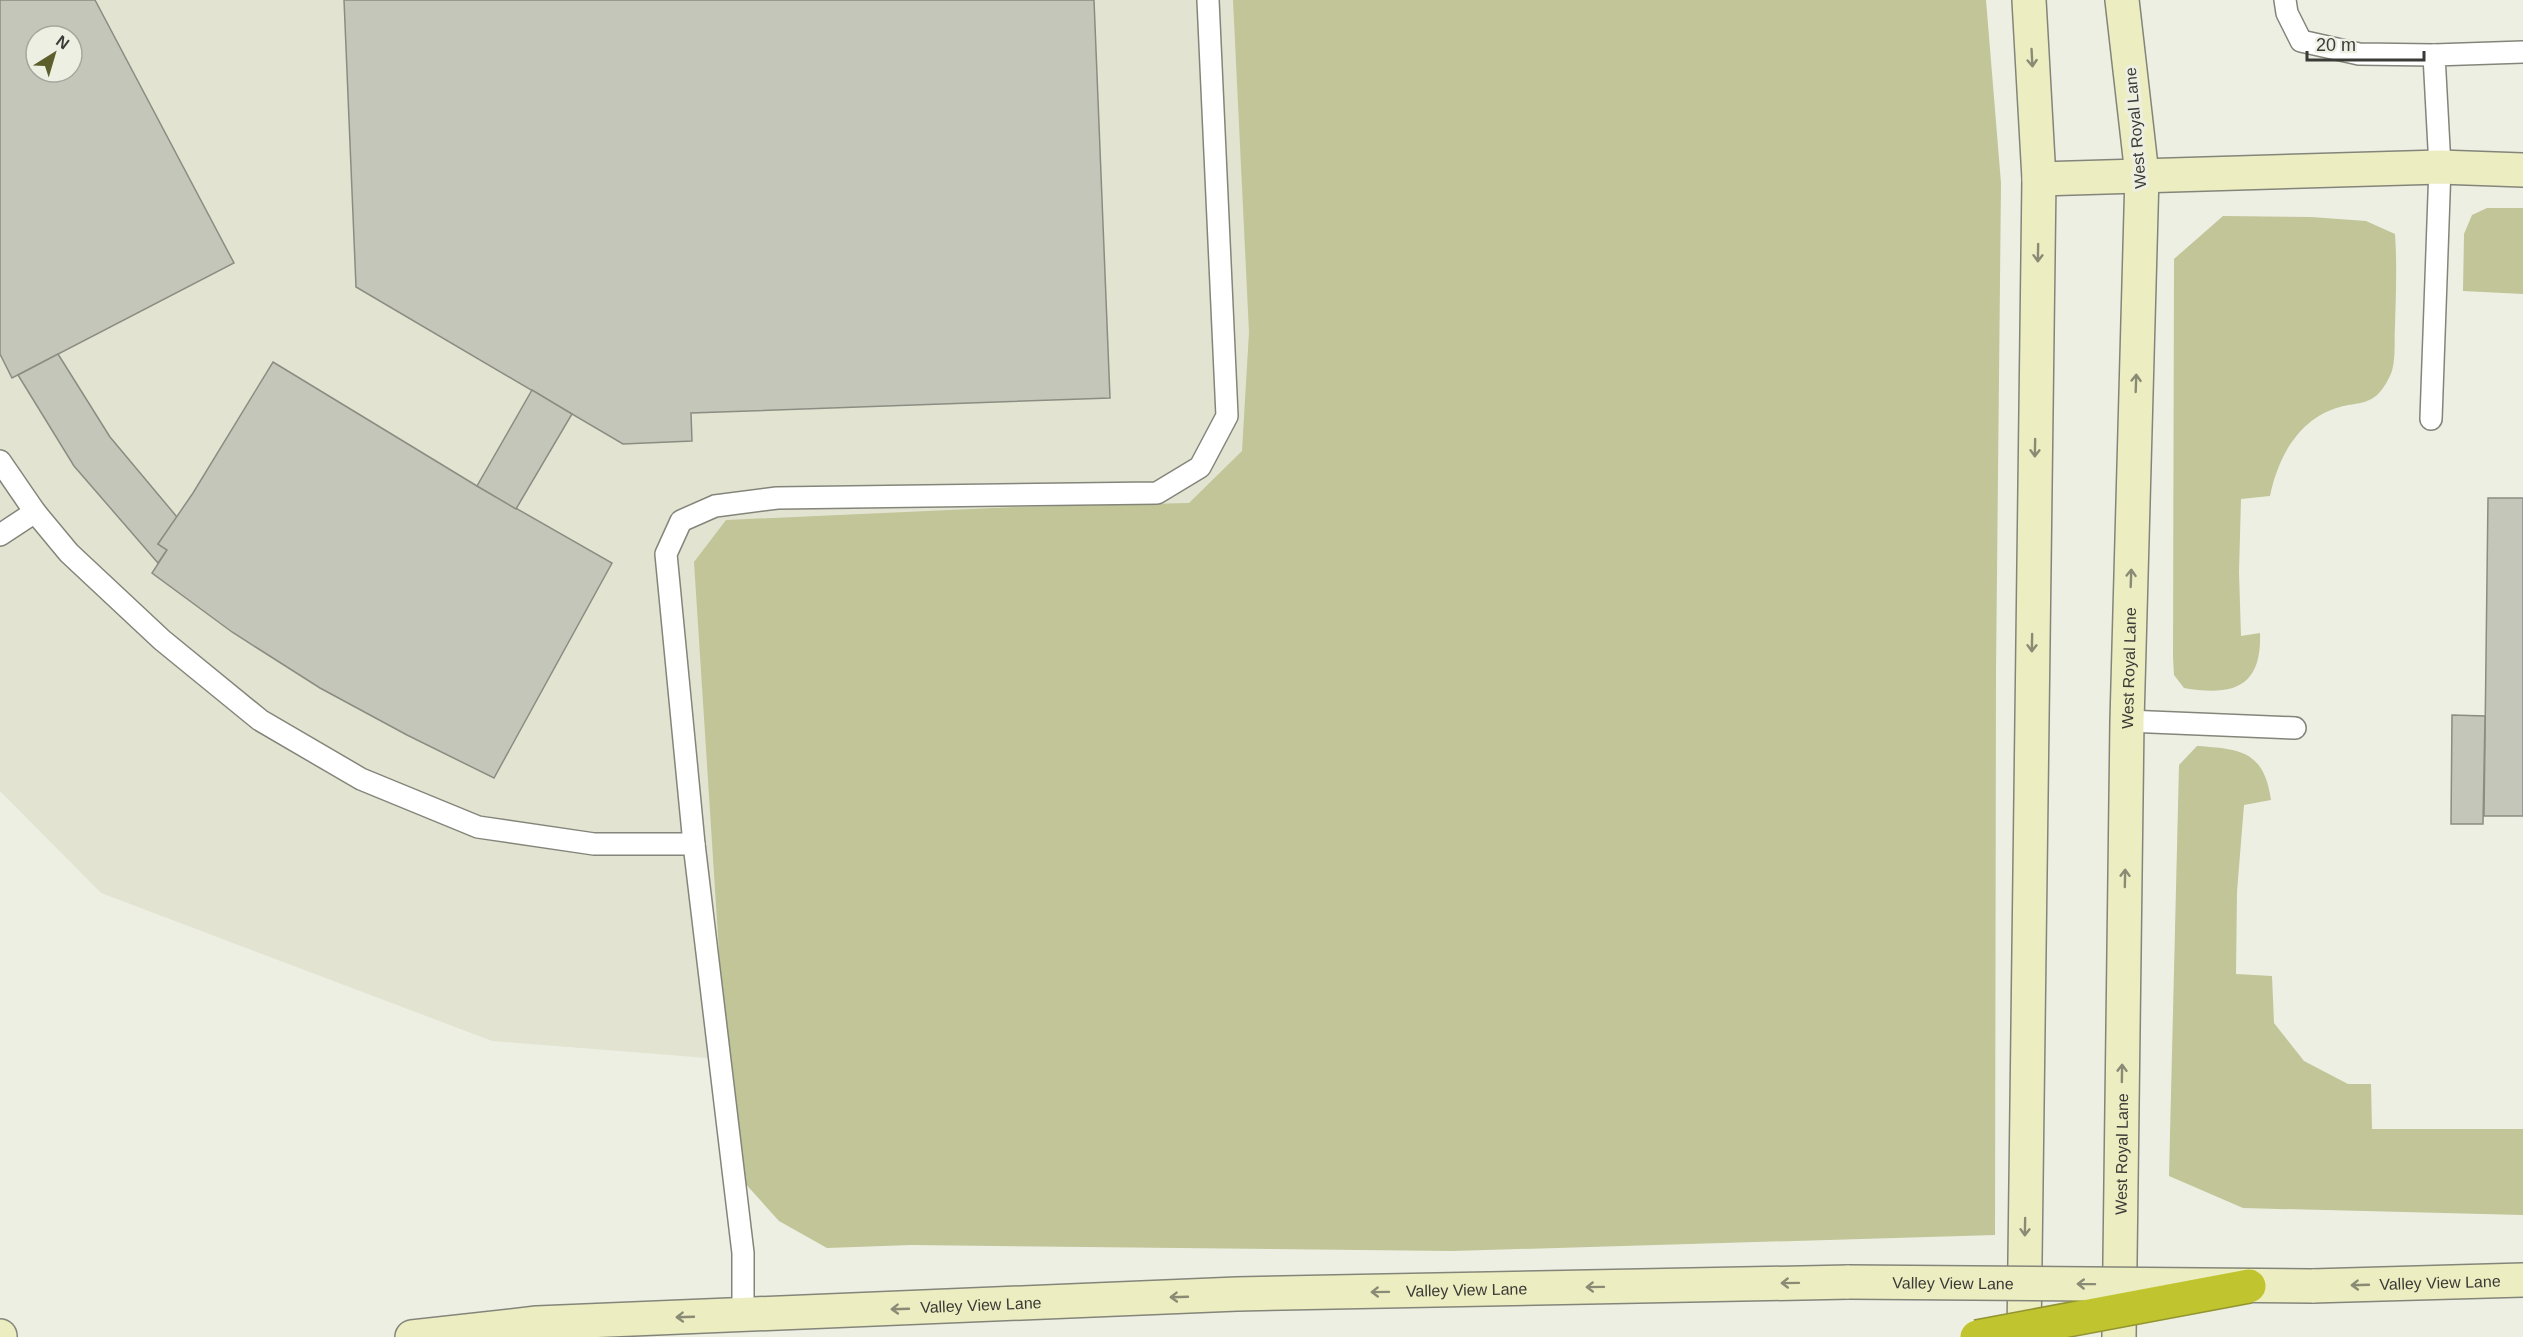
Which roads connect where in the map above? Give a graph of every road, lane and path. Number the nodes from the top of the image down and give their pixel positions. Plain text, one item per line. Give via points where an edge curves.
1 (1208, 0) edge
2 (2029, 0) edge
3 (2122, 0) edge
4 (2285, 0) edge
5 (2523, 52) edge
6 (2434, 55) junction
7 (2440, 167) junction
8 (2523, 170) edge
9 (2142, 175) junction
10 (2039, 179) junction
11 (2431, 419) dead end
12 (0, 461) edge
13 (35, 512) junction
14 (0, 535) edge
15 (2127, 721) junction
16 (2295, 728) dead end
17 (694, 844) junction
18 (2523, 1280) edge
19 (2248, 1286) junction
20 (743, 1315) junction
21 (412, 1337) edge
22 (1977, 1337) edge
23 (2024, 1337) edge
24 (2119, 1337) edge

1 - 17 lane via 1227,416 1200,467 1157,493 777,498 715,506 681,521 666,554
2 -> 10 main road
3 - 9 main road, West Royal Lane
4 - 6 lane via 2301,41 2358,54
5 - 6 lane
6 - 7 lane
7 - 8 main road
7 - 9 main road
7 - 11 lane
9 - 10 main road
15 -> 9 main road, West Royal Lane
10 -> 23 main road
12 - 13 lane
13 - 14 lane
13 - 17 lane via 69,553 162,640 224,691 260,720 361,779 478,826 594,844
15 - 16 lane
24 -> 15 main road, West Royal Lane
17 - 20 lane via 743,1253
18 -> 19 main road, Valley View Lane, bridge
19 -> 20 main road, Valley View Lane, bridge via 1849,1282 1237,1294
19 - 22 highway, bridge
20 -> 21 main road, Valley View Lane via 537,1323

